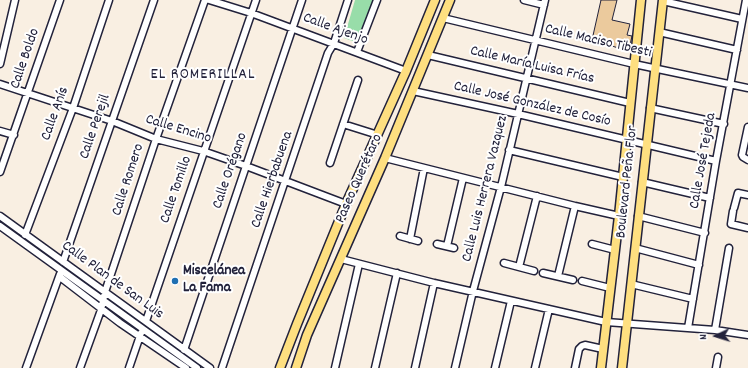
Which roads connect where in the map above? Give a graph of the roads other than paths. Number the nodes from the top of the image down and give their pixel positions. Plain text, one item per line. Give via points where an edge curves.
1 (15, 0) edge
2 (60, 0) edge
3 (109, 0) edge
4 (154, 0) edge
5 (205, 0) edge
6 (209, 0) edge
7 (256, 0) edge
8 (302, 0) edge
9 (348, 0) edge
10 (376, 0) edge
11 (435, 0) edge
12 (450, 0) edge
13 (524, 0) edge
14 (641, 0) edge
15 (663, 0) edge
16 (746, 0) edge
17 (544, 2) edge
18 (251, 13) junction
19 (443, 18) junction
20 (742, 19) junction
21 (425, 27) junction
22 (293, 28) junction
23 (659, 32) junction
24 (438, 33) junction
25 (535, 41) junction
26 (334, 43) junction
27 (737, 50) junction
28 (357, 52) junction
29 (428, 56) junction
30 (0, 64) edge
31 (634, 64) junction
32 (655, 69) junction
33 (406, 71) junction
34 (527, 78) junction
35 (358, 80) dead end
36 (0, 84) edge
37 (730, 85) junction
38 (748, 88) edge
39 (413, 91) junction
40 (27, 93) junction
41 (630, 102) junction
42 (73, 108) junction
43 (650, 108) junction
44 (518, 114) junction
45 (112, 121) junction
46 (343, 124) junction
47 (724, 124) junction
48 (748, 127) edge
49 (0, 131) edge
50 (14, 135) junction
51 (378, 135) junction
52 (156, 139) junction
53 (627, 140) junction
54 (646, 145) junction
55 (509, 150) junction
56 (203, 151) junction
57 (385, 158) junction
58 (748, 160) edge
59 (716, 161) junction
60 (330, 162) dead end
61 (246, 166) junction
62 (424, 168) junction
63 (0, 172) edge
64 (623, 177) junction
65 (463, 178) junction
66 (286, 181) junction
67 (642, 182) junction
68 (501, 187) junction
69 (748, 195) edge
70 (537, 196) junction
71 (710, 198) junction
72 (346, 204) junction
73 (575, 206) junction
74 (0, 216) edge
75 (619, 216) junction
76 (638, 216) junction
77 (0, 226) edge
78 (748, 228) edge
79 (705, 232) junction
80 (26, 235) junction
81 (400, 236) dead end
82 (410, 239) junction
83 (418, 241) dead end
84 (437, 244) dead end
85 (592, 244) dead end
86 (447, 246) junction
87 (454, 248) dead end
88 (635, 248) junction
89 (729, 248) dead end
90 (615, 250) junction
91 (341, 259) junction
92 (504, 263) dead end
93 (359, 264) junction
94 (699, 265) junction
95 (62, 266) junction
96 (519, 267) junction
97 (534, 271) dead end
98 (397, 273) junction
99 (543, 273) dead end
100 (558, 276) junction
101 (60, 277) junction
102 (573, 280) dead end
103 (582, 281) dead end
104 (434, 283) junction
105 (631, 284) junction
106 (610, 288) junction
107 (473, 291) junction
108 (104, 292) junction
109 (693, 299) junction
110 (103, 300) junction
111 (511, 301) junction
112 (549, 309) junction
113 (102, 310) junction
114 (146, 321) junction
115 (606, 322) junction
116 (626, 324) junction
117 (143, 328) junction
118 (688, 328) junction
119 (715, 330) junction
120 (748, 335) edge
121 (140, 336) junction
122 (603, 349) junction
123 (184, 350) junction
124 (718, 357) dead end
125 (179, 362) edge
126 (26, 368) edge
127 (80, 368) edge
128 (129, 368) edge
129 (186, 368) edge
130 (197, 368) edge
131 (210, 368) edge
132 (222, 368) edge
133 (280, 368) edge
134 (296, 368) edge
135 (335, 368) edge
136 (375, 368) edge
137 (415, 368) edge
138 (455, 368) edge
139 (495, 368) edge
140 (535, 368) edge
141 (575, 368) edge
142 (601, 368) edge
143 (622, 368) edge
144 (718, 368) edge

1 - 30 street
2 - 40 street, Calle Boldo
3 - 42 street, Calle Anís
4 - 45 street, Calle Perejil
5 - 52 street, Calle Romero
6 - 18 street, Calle Ajenjo
7 - 18 street, Calle Tomillo
8 - 22 street, Calle Orégano
9 - 26 street, Calle Hierbabuena
10 - 28 street
11 - 21 main road, Paseo Querétaro
12 - 19 main road, Paseo Querétaro
13 - 17 street
14 - 31 main road, Boulevard Peña Flor
15 - 20 street
15 - 23 main road, Boulevard Peña Flor
16 - 20 street, Calle José Tejeda
17 - 25 street, Calle Luis Herrera Vazquez
18 - 22 street, Calle Ajenjo
18 - 56 street, Calle Tomillo
19 - 24 main road, Paseo Querétaro
19 - 25 street, Calle Maciso Tibesti
20 - 27 street, Calle José Tejeda
21 - 24 main road
21 - 33 main road, Paseo Querétaro
22 - 26 street, Calle Ajenjo
22 - 61 street, Calle Orégano
23 - 27 street
23 - 32 main road, Boulevard Peña Flor
24 - 29 main road, Paseo Querétaro
25 - 31 street, Calle Maciso Tibesti
25 - 34 street, Calle Luis Herrera Vazquez
26 - 28 street, Calle Ajenjo
26 - 66 street, Calle Hierbabuena via 328,54
27 - 37 street, Calle José Tejeda
28 - 33 street, Calle Ajenjo
29 - 34 street, Calle María Luisa Frías
29 - 39 main road, Paseo Querétaro
31 - 32 street, Calle Maciso Tibesti
31 - 41 main road, Boulevard Peña Flor
32 - 37 street, Calle Maciso Tibesti
32 - 43 main road, Boulevard Peña Flor
33 - 51 main road, Paseo Querétaro
34 - 41 street, Calle María Luisa Frías
34 - 44 street, Calle Luis Herrera Vazquez
35 - 46 street
36 - 40 street, Calle Encino
37 - 38 street, Calle Maciso Tibesti
37 - 47 street, Calle José Tejeda
39 - 44 street, Calle José González de Cosío
39 - 57 main road, Paseo Querétaro
40 - 42 street, Calle Encino
40 - 50 street, Calle Boldo
41 - 53 main road, Boulevard Peña Flor
42 - 45 street, Calle Encino
42 - 80 street, Calle Anís
43 - 47 street
43 - 54 main road, Boulevard Peña Flor
44 - 53 street, Calle José González de Cosío
44 - 55 street, Calle Luis Herrera Vazquez
45 - 52 street, Calle Encino
45 - 95 street, Calle Perejil
46 - 51 street
46 - 60 street
47 - 59 street, Calle José Tejeda
48 - 58 street via 742,154 742,158
49 - 50 street
50 - 63 street, Calle Boldo
51 - 72 main road, Paseo Querétaro
52 - 56 street, Calle Encino
52 - 108 street, Calle Romero
53 - 54 street, Calle José González de Cosío
53 - 64 main road, Boulevard Peña Flor
54 - 59 street, Calle José González de Cosío
54 - 67 main road, Boulevard Peña Flor
55 - 64 street
55 - 68 street, Calle Luis Herrera Vazquez
56 - 61 street, Calle Encino
56 - 114 street, Calle Tomillo
57 - 62 street
57 - 91 main road, Paseo Querétaro
59 - 71 street, Calle José Tejeda
61 - 66 street, Calle Encino
61 - 123 street, Calle Orégano
62 - 65 street
62 - 82 street
64 - 75 main road, Boulevard Peña Flor
65 - 68 street
65 - 86 street
66 - 72 street, Calle Encino
66 - 132 street, Calle Hierbabuena
67 - 71 street
67 - 76 main road, Boulevard Peña Flor
68 - 70 street
68 - 107 street, Calle Luis Herrera Vazquez
69 - 78 street via 738,193 732,224
70 - 73 street
70 - 96 street
71 - 79 street, Calle José Tejeda
72 - 133 main road, Paseo Querétaro
73 - 75 street
73 - 100 street
74 - 80 street, Calle Plan de San Luis
75 - 90 main road, Boulevard Peña Flor
76 - 79 street
76 - 88 main road, Boulevard Peña Flor
77 - 95 street, Calle Plan de San Luis
79 - 94 street, Calle José Tejeda
80 - 95 street, Calle Plan de San Luis
81 - 82 street
82 - 83 street
84 - 86 street
85 - 90 street
86 - 87 street
88 - 94 street
88 - 105 main road, Boulevard Peña Flor
89 - 119 street
90 - 106 main road, Boulevard Peña Flor
91 - 93 street
91 - 134 main road, Paseo Querétaro
92 - 96 street
93 - 98 street
93 - 135 street
94 - 109 street, Calle José Tejeda
95 - 101 street, Calle Perejil
95 - 108 street, Calle Plan de San Luis
95 - 110 street, Calle Plan de San Luis
96 - 97 street
98 - 104 street
98 - 136 street
99 - 100 street
100 - 102 street
101 - 113 street
101 - 126 street, Calle Perejil
103 - 106 street
104 - 107 street
104 - 137 street
105 - 109 street
105 - 116 main road, Boulevard Peña Flor
106 - 115 main road, Boulevard Peña Flor
107 - 111 street
107 - 138 street, Calle Luis Herrera Vazquez
108 - 110 street, Calle Romero
108 - 114 street, Calle Plan de San Luis
109 - 118 street, Calle José Tejeda
110 - 113 street, Calle Romero
110 - 117 street, Calle Plan de San Luis
111 - 112 street
111 - 139 street
112 - 115 street
112 - 140 street
113 - 121 street
113 - 127 street, Calle Romero
114 - 123 street, Calle Plan de San Luis
115 - 116 street
115 - 122 main road, Boulevard Peña Flor
116 - 118 street
116 - 143 main road, Boulevard Peña Flor
117 - 121 street
117 - 125 street, Calle Plan de San Luis
118 - 119 street
119 - 120 street
121 - 125 street
121 - 128 street
122 - 141 street via 582,346
122 - 142 main road, Boulevard Peña Flor
123 - 131 street, Calle Plan de San Luis
124 - 144 street
125 - 129 street
125 - 130 street, Calle Plan de San Luis

